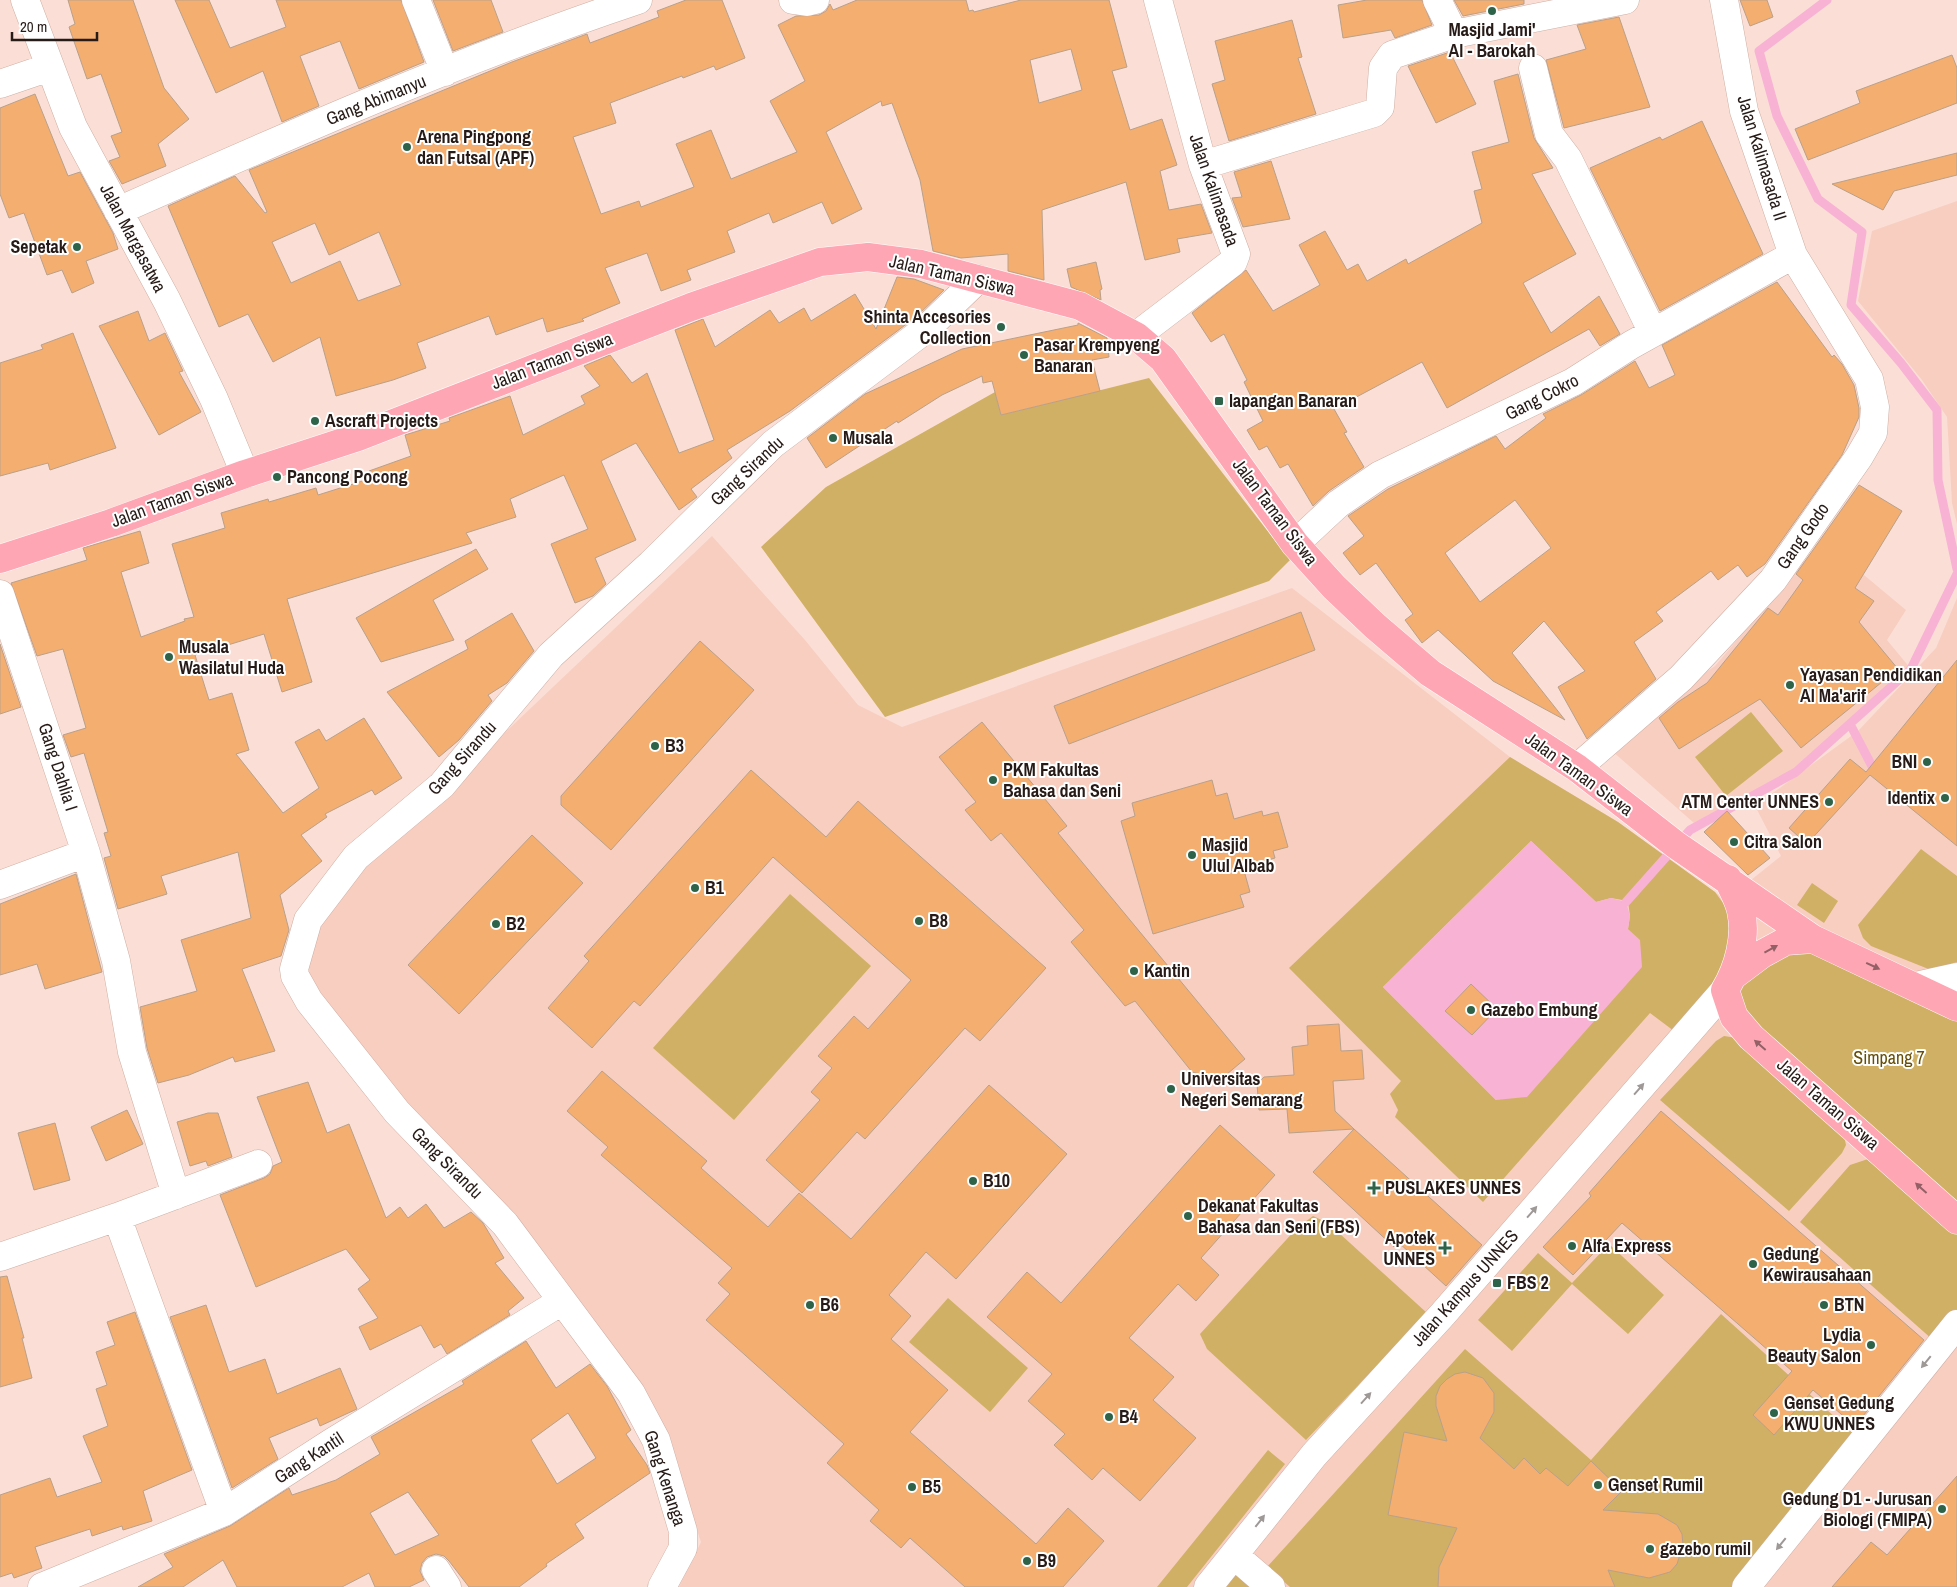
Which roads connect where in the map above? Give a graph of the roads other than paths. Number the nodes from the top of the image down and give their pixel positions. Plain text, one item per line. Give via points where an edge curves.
1 (26, 0) edge
2 (416, 0) edge
3 (638, 0) edge
4 (793, 0) edge
5 (815, 0) edge
6 (1158, 0) edge
7 (1437, 0) edge
8 (1626, 0) edge
9 (1724, 0) edge
10 (610, 4) edge
11 (1454, 34) junction
12 (50, 67) junction
13 (1533, 68) dead end
14 (445, 72) junction
15 (0, 84) edge
16 (1203, 165) junction
17 (118, 211) junction
18 (1793, 255) junction
19 (978, 279) junction
20 (1653, 333) junction
21 (1136, 336) junction
22 (245, 474) junction
23 (1295, 544) junction
24 (0, 559) edge
25 (0, 594) edge
26 (1577, 768) junction
27 (86, 854) junction
28 (1728, 879) junction
29 (0, 885) edge
30 (1768, 908) junction
31 (1744, 930) junction
32 (1814, 939) junction
33 (1957, 977) edge
34 (1730, 982) junction
35 (1916, 986) junction
36 (1957, 1007) edge
37 (258, 1164) dead end
38 (176, 1195) junction
39 (117, 1217) junction
40 (1957, 1220) edge
41 (0, 1257) edge
42 (562, 1302) junction
43 (1957, 1324) edge
44 (224, 1512) junction
45 (1234, 1555) junction
46 (42, 1587) edge
47 (662, 1587) edge
48 (1208, 1587) edge
49 (1271, 1587) edge
50 (1746, 1587) edge

1 - 12 street, Jalan Margasatwa
2 - 14 street
3 - 10 street, Gang Abimanyu
4 - 5 street
6 - 16 street, Jalan Kalimasada
7 - 11 street
8 - 11 street
9 - 18 street, Jalan Kalimasada II via 1744,111
10 - 14 street, Gang Abimanyu
11 - 16 street via 1392,55 1383,68 1380,107 1374,113
12 - 15 street
12 - 17 street, Jalan Margasatwa via 73,127
13 - 20 street via 1549,134 1568,159
14 - 17 street, Gang Abimanyu via 302,130
16 - 21 street, Jalan Kalimasada via 1236,254 1233,262
17 - 22 street, Jalan Margasatwa via 167,301 214,399
18 - 20 street, Gang Cokro
18 - 26 street, Gang Godo via 1869,378 1875,407 1873,433 1772,580 1681,678
19 - 21 main road, Jalan Taman Siswa via 1080,306
19 - 22 main road, Jalan Taman Siswa via 921,264 868,257 820,262 691,307 358,437
19 - 42 street, Gang Sirandu via 926,329 773,444 651,564 560,646 439,788 356,856 308,920 294,969 309,1001 397,1112 505,1224
20 - 23 street, Gang Cokro via 1573,382 1380,475 1338,504
21 - 23 main road, Jalan Taman Siswa via 1163,360
22 - 24 main road, Jalan Taman Siswa
23 - 26 main road, Jalan Taman Siswa via 1374,626 1430,673
25 - 27 street, Gang Dahlia I
26 - 28 main road, Jalan Taman Siswa via 1656,830
27 - 29 street
27 - 38 street, Gang Dahlia I via 116,961 132,1052
28 - 30 main road, Jalan Taman Siswa
28 - 31 main road via 1741,910
30 - 31 main road
30 - 32 main road, Jalan Taman Siswa
31 - 34 main road
34 -> 32 main road, Jalan Taman Siswa via 1762,954 1786,941
32 -> 35 main road, Jalan Taman Siswa
33 - 35 street
40 -> 34 main road, Jalan Taman Siswa via 1751,1037 1734,1017
45 -> 34 street, Jalan Kampus UNNES via 1314,1455 1443,1314
35 - 36 main road, Jalan Taman Siswa
37 - 38 street
38 - 39 street
39 - 41 street
39 - 44 street
42 - 44 street, Gang Kantil
42 - 47 street, Gang Kenanga via 631,1393 656,1440 683,1532 683,1548
43 -> 50 street
44 - 46 street, Gang Kantil
45 - 48 street, Jalan Kampus UNNES
45 - 49 street

